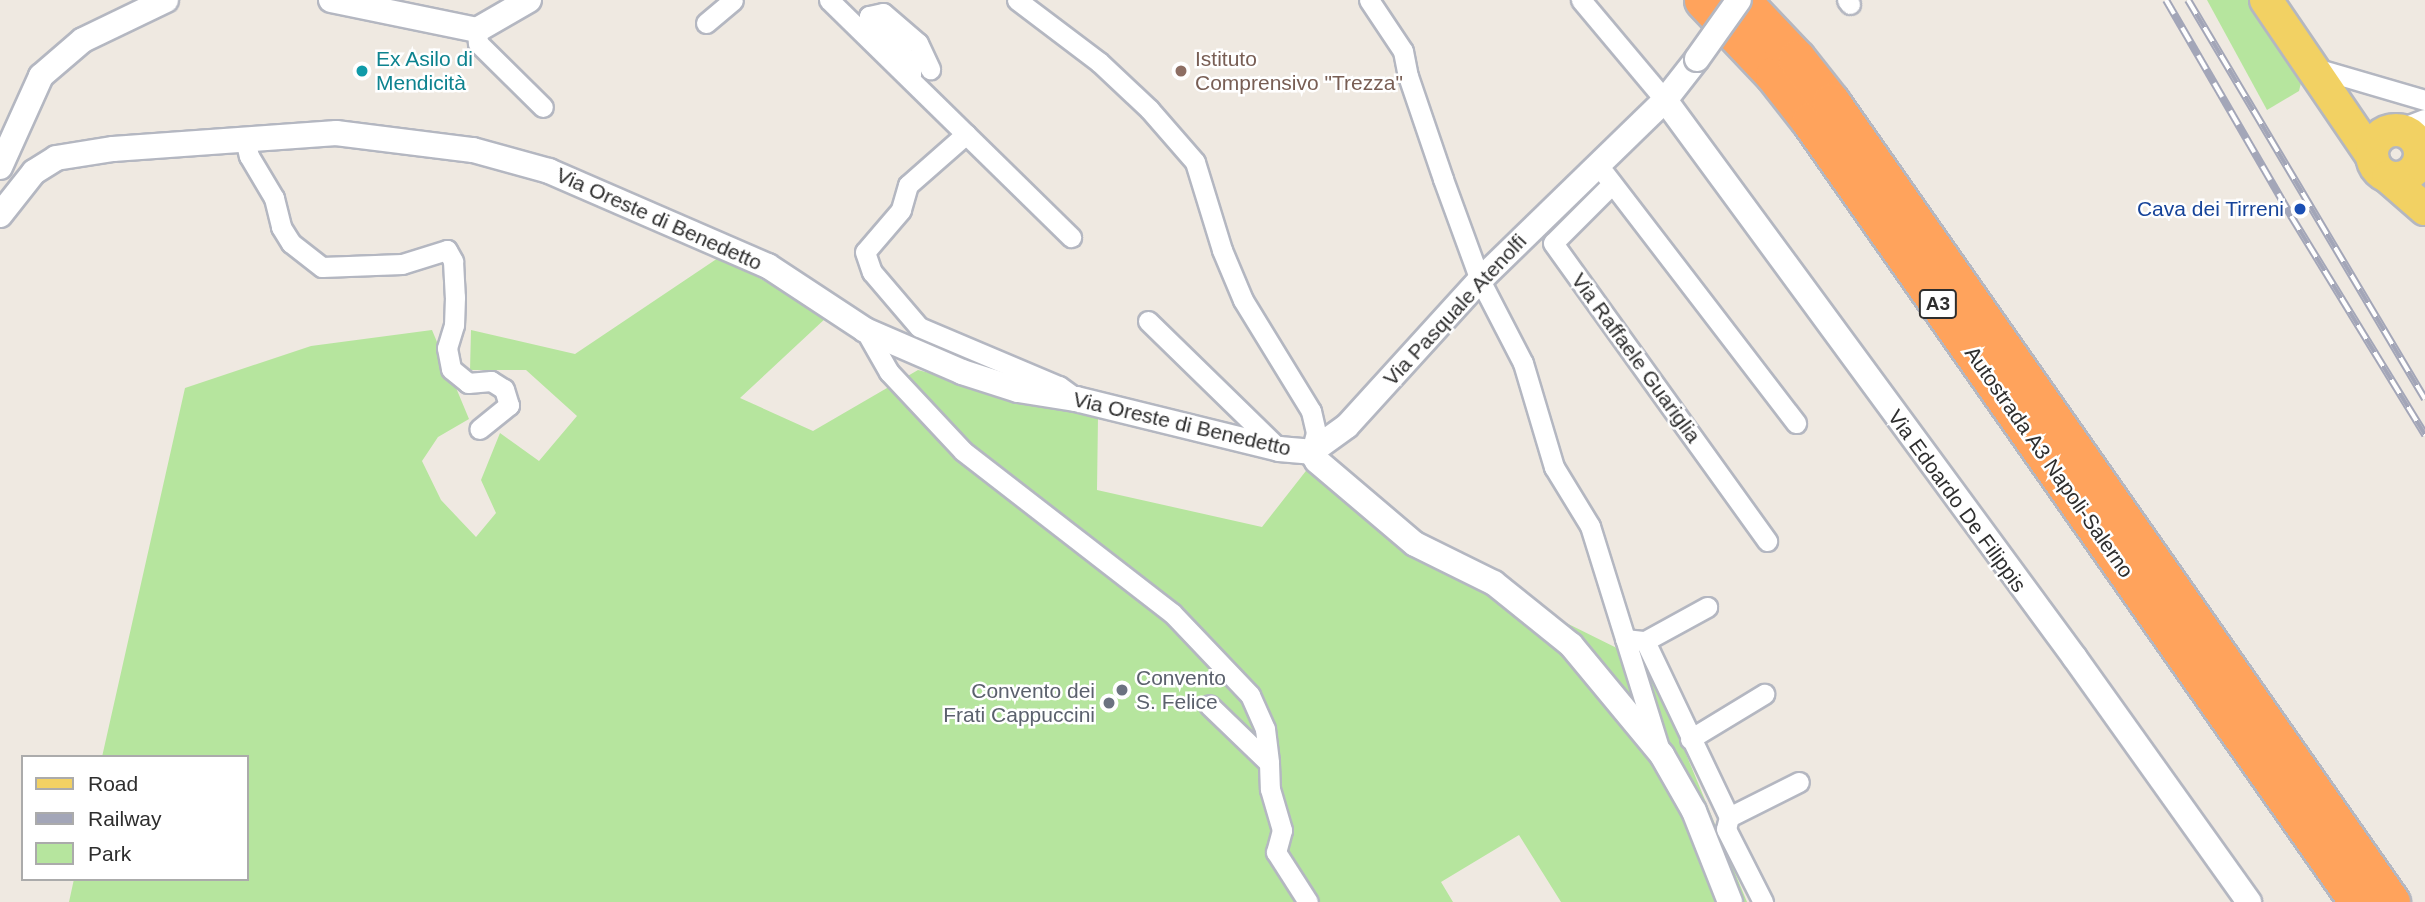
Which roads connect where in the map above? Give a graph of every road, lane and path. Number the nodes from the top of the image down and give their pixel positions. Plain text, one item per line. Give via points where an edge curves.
1 (166, 0) edge
2 (331, 0) edge
3 (529, 0) edge
4 (733, 0) edge
5 (829, 0) edge
6 (1017, 0) edge
7 (1368, 0) edge
8 (1581, 0) edge
9 (1703, 0) edge
10 (1740, 0) edge
11 (2266, 0) edge
12 (706, 23) dead end
13 (477, 30) junction
14 (929, 69) dead end
15 (2317, 75) junction
16 (911, 80) junction
17 (1665, 100) junction
18 (2425, 100) edge
19 (543, 107) dead end
20 (965, 134) junction
21 (245, 139) junction
22 (2407, 152) edge
23 (1597, 164) junction
24 (0, 167) edge
25 (1612, 184) junction
26 (2425, 209) edge
27 (0, 215) edge
28 (1071, 237) dead end
29 (1480, 280) junction
30 (1148, 321) dead end
31 (865, 330) junction
32 (1076, 399) junction
33 (1796, 423) dead end
34 (479, 429) dead end
35 (1279, 449) junction
36 (1311, 452) junction
37 (1767, 541) dead end
38 (1707, 607) dead end
39 (1635, 640) junction
40 (1764, 694) dead end
41 (1209, 705) dead end
42 (1690, 739) junction
43 (1661, 755) junction
44 (1269, 763) junction
45 (1799, 782) dead end
46 (1729, 817) junction
47 (1308, 902) edge
48 (1730, 902) edge
49 (1763, 902) edge
50 (2249, 902) edge
51 (2358, 902) edge
52 (2391, 902) edge

1 - 24 street via 83,40 41,76
2 - 13 street
3 - 13 street
4 - 12 street
5 - 16 street
6 - 36 street via 1099,62 1149,109 1195,162 1243,300 1311,411 1316,433
7 - 29 street via 1403,51 1416,102
8 - 17 street
9 - 51 highway, Autostrada A3 Napoli-Salerno / A3 via 1810,121
10 - 17 street, Via Pasquale Atenolfi, bridge
10 - 52 highway, Autostrada A3 Napoli-Salerno / A3 via 1831,102
11 - 15 main road
13 - 19 street via 478,43
14 - 16 street via 918,43 883,13 869,16 911,66
15 - 18 street
15 - 22 main road via 2379,119
16 - 20 street
17 - 23 street, Via Pasquale Atenolfi
17 - 50 street, Via Edoardo De Filippis
20 - 28 street
20 - 32 street via 908,185 901,210 865,252 872,272 919,327 1059,386
21 - 27 street, Via Oreste di Benedetto via 56,158 34,172
21 - 31 street, Via Oreste di Benedetto via 336,133 473,150 549,170 768,266
21 - 34 street via 248,156 274,198 281,228 291,243 322,267 402,264 447,250 453,261 455,297 454,326 447,348 451,369 468,383 491,381 504,388 509,405
22 - 26 main road
23 - 25 street
23 - 29 street, Via Pasquale Atenolfi
25 - 33 street
25 - 37 street, Via Raffaele Guariglia via 1553,243
29 - 36 street, Via Pasquale Atenolfi via 1347,426
29 - 39 street via 1523,363 1554,467 1590,526
30 - 35 street
31 - 32 street, Via Oreste di Benedetto via 1018,390
31 - 44 street via 889,372 963,451 1172,613 1250,695 1265,729
32 - 35 street, Via Oreste di Benedetto
35 - 36 street, Via Oreste di Benedetto
36 - 43 street via 1415,544 1494,583 1571,645
38 - 39 street
39 - 42 street
39 - 43 street
40 - 42 street
41 - 44 street
42 - 46 street
43 - 48 street via 1694,811
44 - 47 street via 1270,789 1282,830 1276,852
45 - 46 street
46 - 49 street via 1726,830

